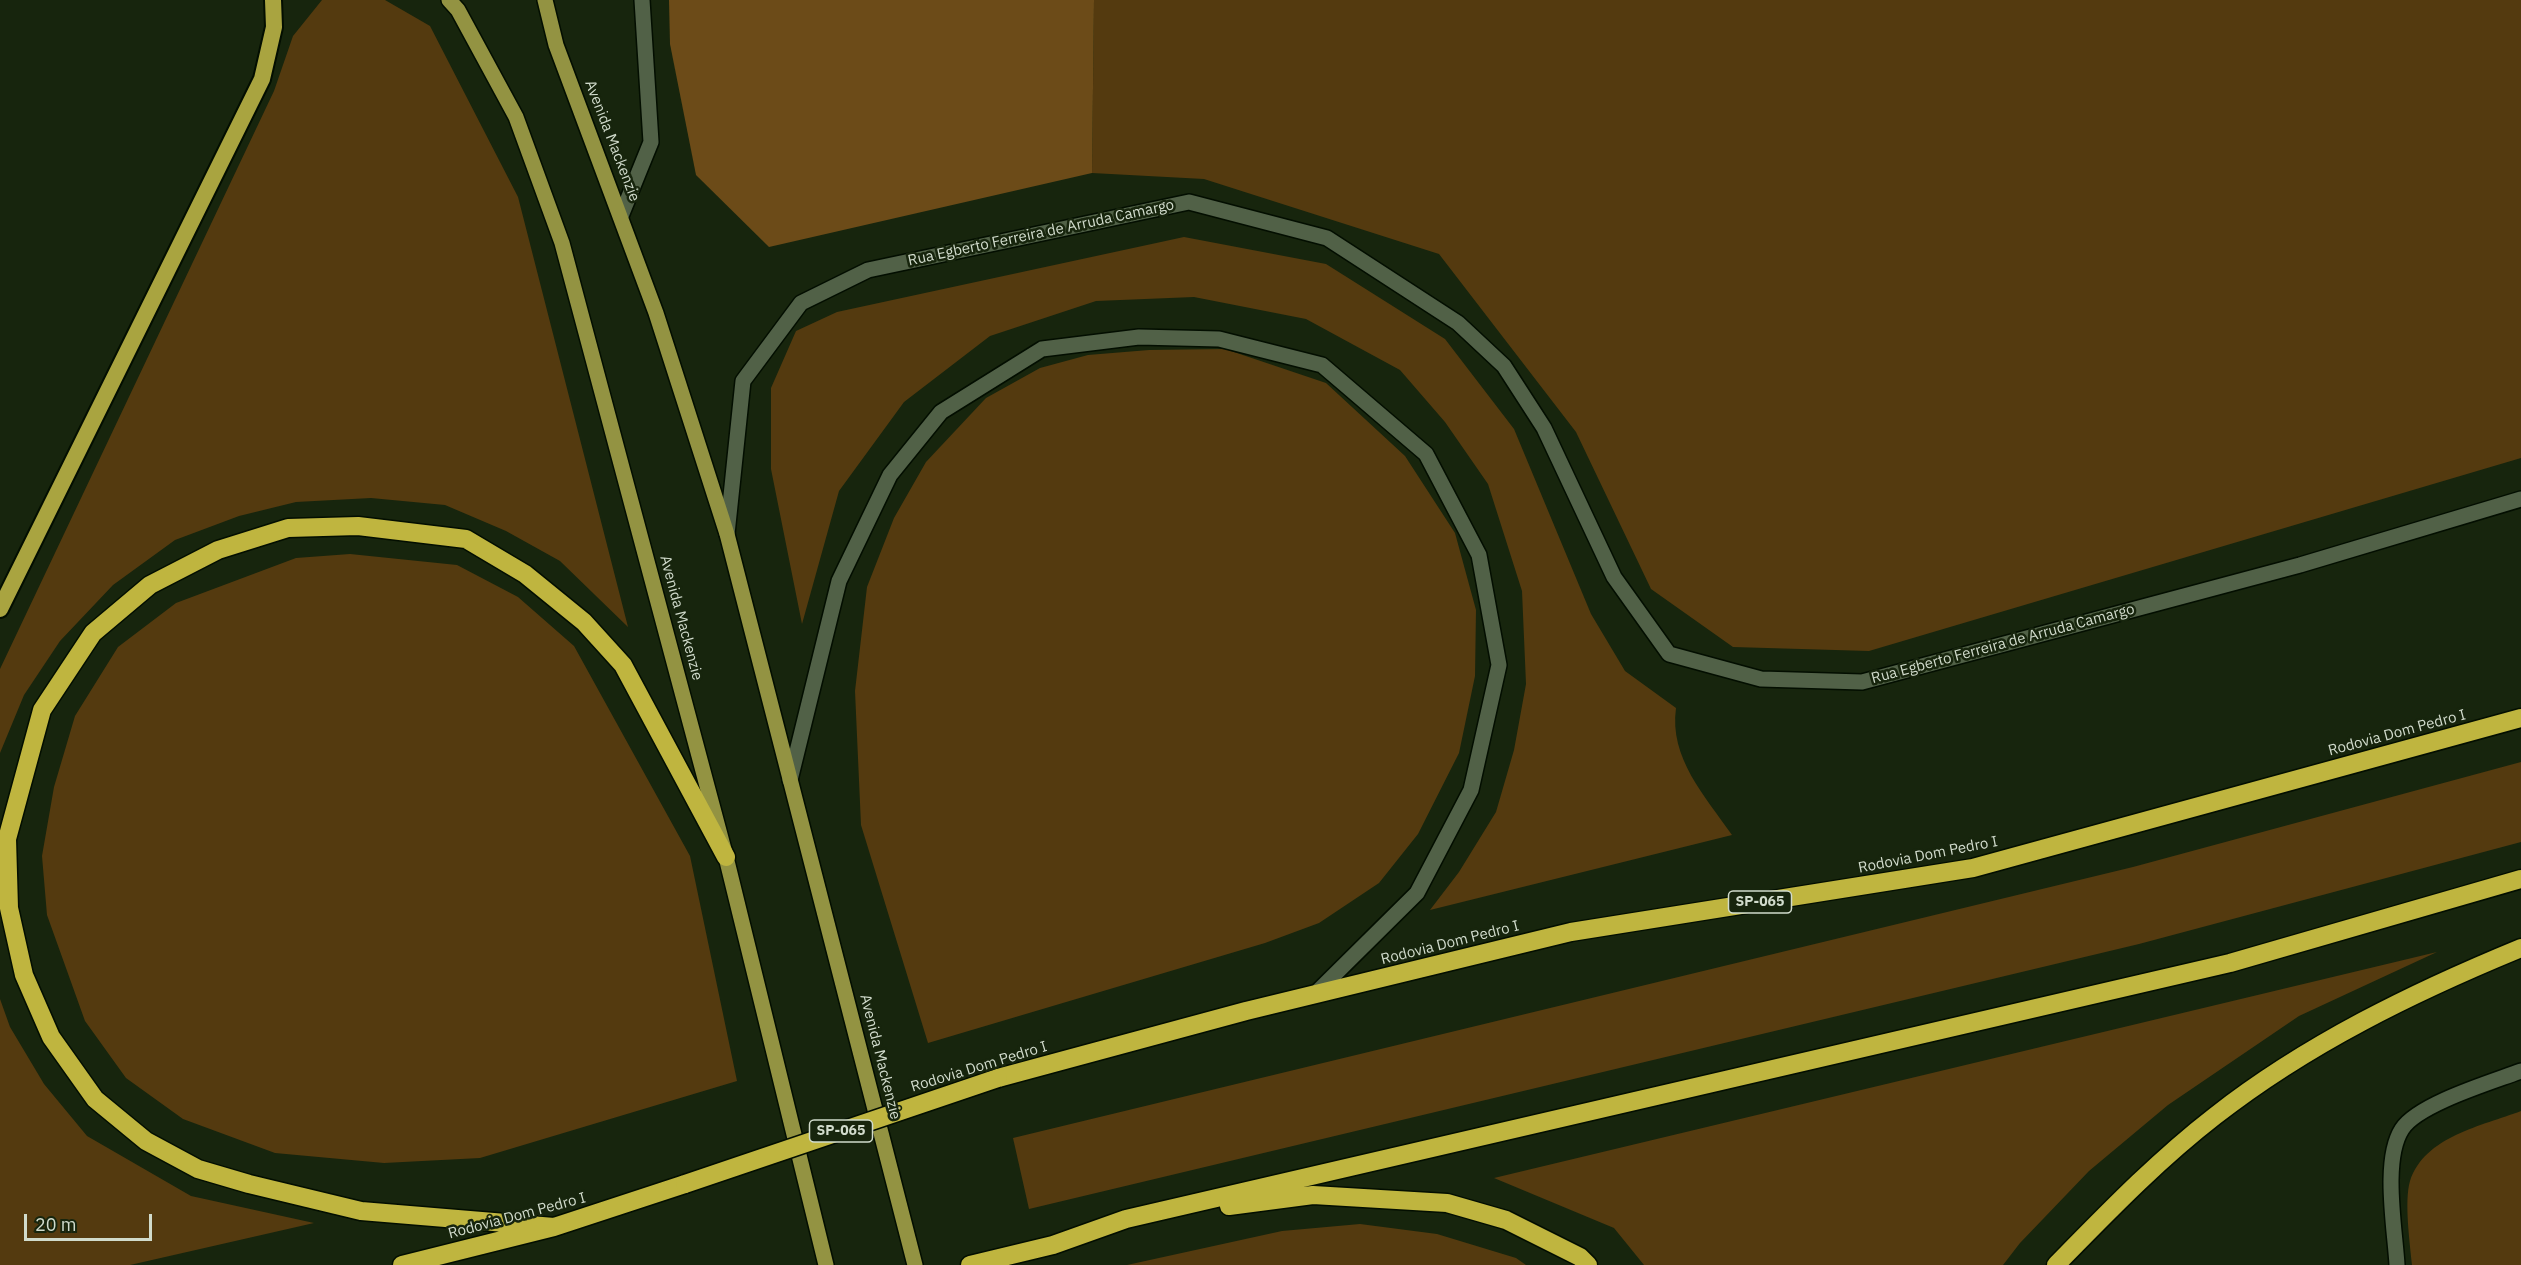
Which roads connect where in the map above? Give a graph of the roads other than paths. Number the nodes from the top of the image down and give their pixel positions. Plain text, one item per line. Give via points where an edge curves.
1 (273, 0) edge
2 (448, 0) edge
3 (545, 0) edge
4 (642, 0) edge
5 (621, 216) junction
6 (2521, 499) edge
7 (726, 534) junction
8 (0, 609) edge
9 (2521, 718) edge
10 (790, 780) junction
11 (726, 857) junction
12 (2521, 879) edge
13 (2521, 948) edge
14 (1315, 994) junction
15 (2521, 1071) edge
16 (1126, 1219) junction
17 (554, 1227) junction
18 (402, 1265) edge
19 (826, 1265) edge
20 (915, 1265) edge
21 (970, 1265) edge
22 (1588, 1265) edge
23 (2056, 1265) edge
24 (2397, 1265) edge

1 - 8 highway via 274,27 262,80
2 - 11 main road, Avenida Mackenzie via 458,10 516,117 561,243
3 - 5 main road, Avenida Mackenzie via 556,45
4 - 5 street via 651,142
5 - 7 main road, Avenida Mackenzie
6 - 7 street, Rua Egberto Ferreira de Arruda Camargo via 2300,565 1862,682 1761,679 1669,654 1614,577 1544,428 1504,366 1458,323 1327,238 1190,202 868,270 801,303 743,381
7 - 10 main road, Avenida Mackenzie
9 - 14 highway, Rodovia Dom Pedro I / SP-065 via 1973,868 1571,932
10 - 14 street via 839,581 890,475 940,412 1042,349 1139,337 1219,339 1322,365 1426,454 1479,555 1499,665 1471,790 1417,893
10 - 20 main road, Avenida Mackenzie
11 - 17 highway via 623,665 584,622 525,574 466,539 358,526 288,528 218,550 150,585 93,633 42,710 7,839 9,908 24,975 51,1037 95,1099 146,1141 198,1169 249,1184 361,1211
11 - 19 main road, Avenida Mackenzie
12 - 16 highway via 2230,963
13 - 23 highway via 2440,981 2294,1061 2207,1123 2133,1187
14 - 17 highway, Rodovia Dom Pedro I / SP-065, bridge via 998,1078
15 - 24 street via 2433,1105 2402,1128 2390,1166
16 - 21 highway via 1053,1245
16 - 22 highway via 1313,1196 1447,1203 1506,1220 1580,1257
17 - 18 highway, Rodovia Dom Pedro I / SP-065

